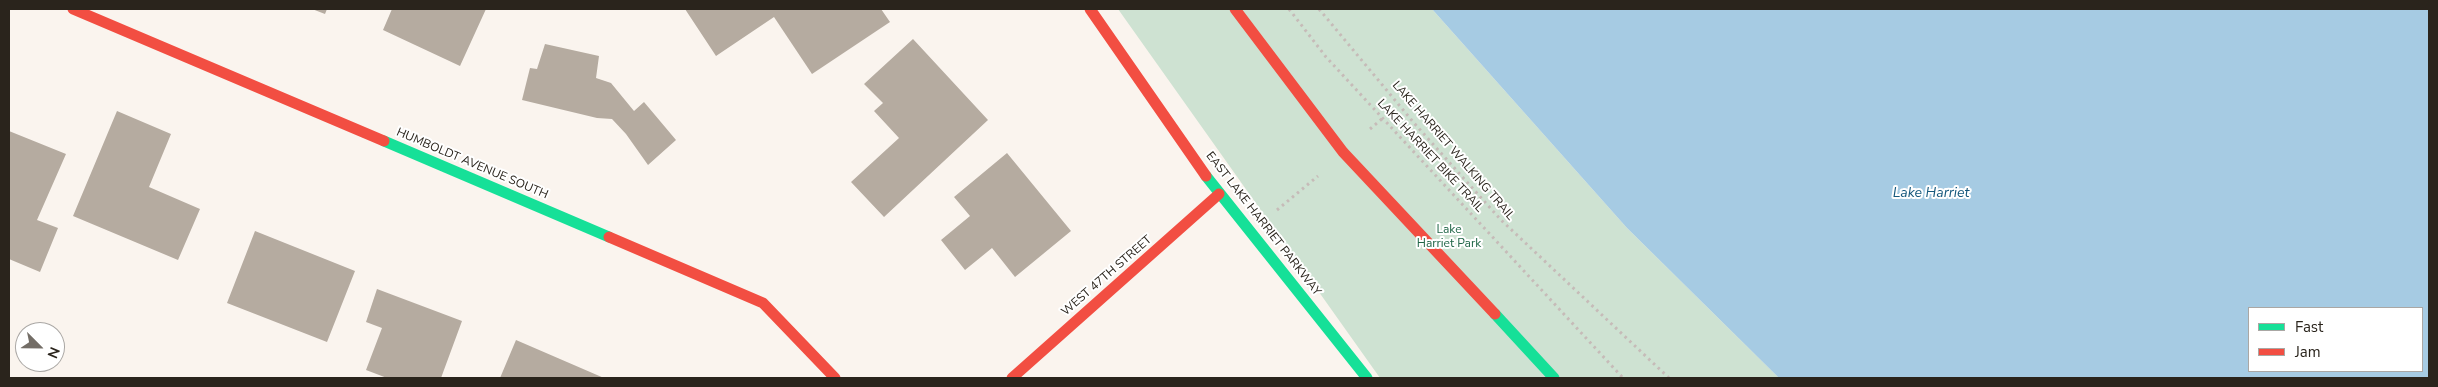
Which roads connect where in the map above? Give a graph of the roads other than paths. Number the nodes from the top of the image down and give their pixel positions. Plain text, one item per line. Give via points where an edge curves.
1 (74, 9) edge
2 (1090, 9) edge
3 (1235, 9) edge
4 (1219, 194) junction
5 (835, 378) edge
6 (1012, 378) edge
7 (1367, 378) edge
8 (1554, 378) edge

1 - 5 street, HUMBOLDT AVENUE SOUTH via 763,303
2 - 4 street, EAST LAKE HARRIET PARKWAY
3 - 8 street via 1343,152
4 - 6 street, WEST 47TH STREET
4 - 7 street, EAST LAKE HARRIET PARKWAY

